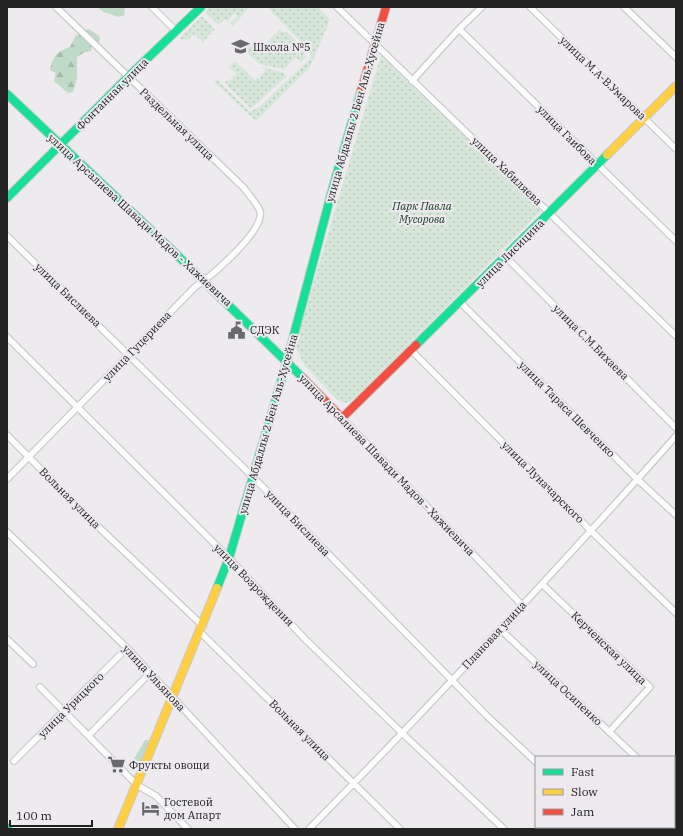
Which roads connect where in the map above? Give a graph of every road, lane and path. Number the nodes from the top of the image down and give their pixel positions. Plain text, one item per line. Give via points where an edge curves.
1 (56, 7) edge
2 (152, 7) edge
3 (201, 7) edge
4 (337, 7) edge
5 (386, 7) edge
6 (482, 7) edge
7 (530, 7) edge
8 (624, 7) edge
9 (459, 29) junction
10 (176, 31) junction
11 (375, 45) junction
12 (676, 57) edge
13 (128, 77) junction
14 (412, 81) junction
15 (676, 86) edge
16 (7, 94) edge
17 (643, 118) junction
18 (61, 145) junction
19 (676, 150) edge
20 (597, 165) junction
21 (7, 198) edge
22 (260, 211) joint
23 (550, 213) junction
24 (7, 236) edge
25 (676, 241) edge
26 (506, 257) junction
27 (205, 281) junction
28 (460, 302) junction
29 (676, 336) edge
30 (7, 337) edge
31 (412, 350) junction
32 (130, 355) junction
33 (287, 361) junction
34 (76, 407) junction
35 (342, 418) junction
36 (676, 428) edge
37 (7, 435) edge
38 (676, 438) edge
39 (29, 457) junction
40 (253, 476) junction
41 (7, 479) edge
42 (638, 480) junction
43 (676, 515) edge
44 (591, 531) junction
45 (7, 532) edge
46 (229, 558) junction
47 (542, 584) junction
48 (522, 605) junction
49 (676, 613) edge
50 (202, 629) junction
51 (500, 629) junction
52 (7, 639) edge
53 (127, 648) junction
54 (33, 664) dead end
55 (150, 673) junction
56 (452, 680) junction
57 (40, 687) dead end
58 (173, 698) junction
59 (65, 712) junction
60 (609, 732) junction
61 (402, 733) junction
62 (89, 735) junction
63 (635, 756) edge
64 (14, 761) dead end
65 (535, 761) edge
66 (354, 783) junction
67 (137, 784) junction
68 (118, 829) edge
69 (188, 829) edge
70 (295, 829) edge
71 (309, 829) edge
72 (400, 829) edge
73 (504, 829) edge

1 - 13 street, Раздельная улица
2 - 10 street
3 - 10 street, Фонтанная улица
4 - 11 street, улица Хабиляева
5 - 11 street, улица Абдаллы 2 Бен Аль-Хусейна
6 - 9 street
7 - 17 street, улица М.А-В.Умарова
8 - 12 street
9 - 14 street
9 - 20 street, улица Гаибова
10 - 13 street, Фонтанная улица
11 - 14 street, улица Хабиляева
11 - 33 street, улица Абдаллы 2 Бен Аль-Хусейна via 333,186
13 - 18 street, Фонтанная улица
13 - 22 street, Раздельная улица via 244,188
14 - 23 street, улица Хабиляева
15 - 17 street, улица Лисицина
16 - 18 street, улица Арсалиева Шавади Мадов - Хажиевича
17 - 19 street, улица М.А-В.Умарова
17 - 20 street, улица Лисицина
18 - 21 street, Фонтанная улица
18 - 27 street, улица Арсалиева Шавади Мадов - Хажиевича
20 - 23 street, улица Лисицина
20 - 25 street, улица Гаибова
22 - 27 street, улица Гуцериева via 256,227 245,242
23 - 26 street, улица Лисицина
23 - 29 street, улица Хабиляева
24 - 32 street, улица Бислиева
26 - 28 street, улица Лисицина
26 - 36 street, улица С.М.Бихаева
27 - 32 street, улица Гуцериева via 195,287
27 - 33 street, улица Арсалиева Шавади Мадов - Хажиевича
28 - 31 street, улица Лисицина
28 - 42 street, улица Тараса Шевченко
30 - 34 street, улица Возрождения
31 - 35 street, улица Лисицина
31 - 44 street, улица Луначарского
32 - 34 street, улица Гуцериева
32 - 40 street, улица Бислиева
33 - 35 street, улица Арсалиева Шавади Мадов - Хажиевича
33 - 40 street, улица Абдаллы 2 Бен Аль-Хусейна
34 - 39 street, улица Гуцериева
34 - 46 street, улица Возрождения
35 - 48 street, улица Арсалиева Шавади Мадов - Хажиевича
37 - 39 street, Вольная улица
38 - 42 street, Плановая улица
39 - 41 street, улица Гуцериева
39 - 50 street, Вольная улица
40 - 46 street, улица Абдаллы 2 Бен Аль-Хусейна
40 - 56 street, улица Бислиева
42 - 43 street, улица Тараса Шевченко
42 - 44 street, Плановая улица
44 - 47 street, Плановая улица
44 - 49 street, улица Луначарского
45 - 53 street, улица Ульянова
46 - 50 street, улица Абдаллы 2 Бен Аль-Хусейна
46 - 61 street, улица Возрождения via 305,639
47 - 48 street, Плановая улица
47 - 60 street, Керченская улица via 650,687
48 - 51 street, Плановая улица
50 - 58 street, улица Абдаллы 2 Бен Аль-Хусейна
50 - 66 street, Вольная улица
51 - 56 street, Плановая улица
51 - 60 street, улица Осипенко
52 - 54 street
53 - 55 street, улица Ульянова
53 - 59 street, улица Урицкого
55 - 58 street, улица Ульянова
55 - 62 street
56 - 61 street, Плановая улица
56 - 65 street, улица Бислиева
57 - 59 street
58 - 67 street, улица Абдаллы 2 Бен Аль-Хусейна
58 - 70 street, улица Ульянова
59 - 62 street
59 - 64 street, улица Урицкого
60 - 63 street, улица Осипенко
61 - 66 street, Плановая улица
61 - 73 street, улица Возрождения
62 - 67 street
66 - 71 street, Плановая улица
66 - 72 street, Вольная улица
67 - 68 street, улица Абдаллы 2 Бен Аль-Хусейна
67 - 69 street via 156,796

